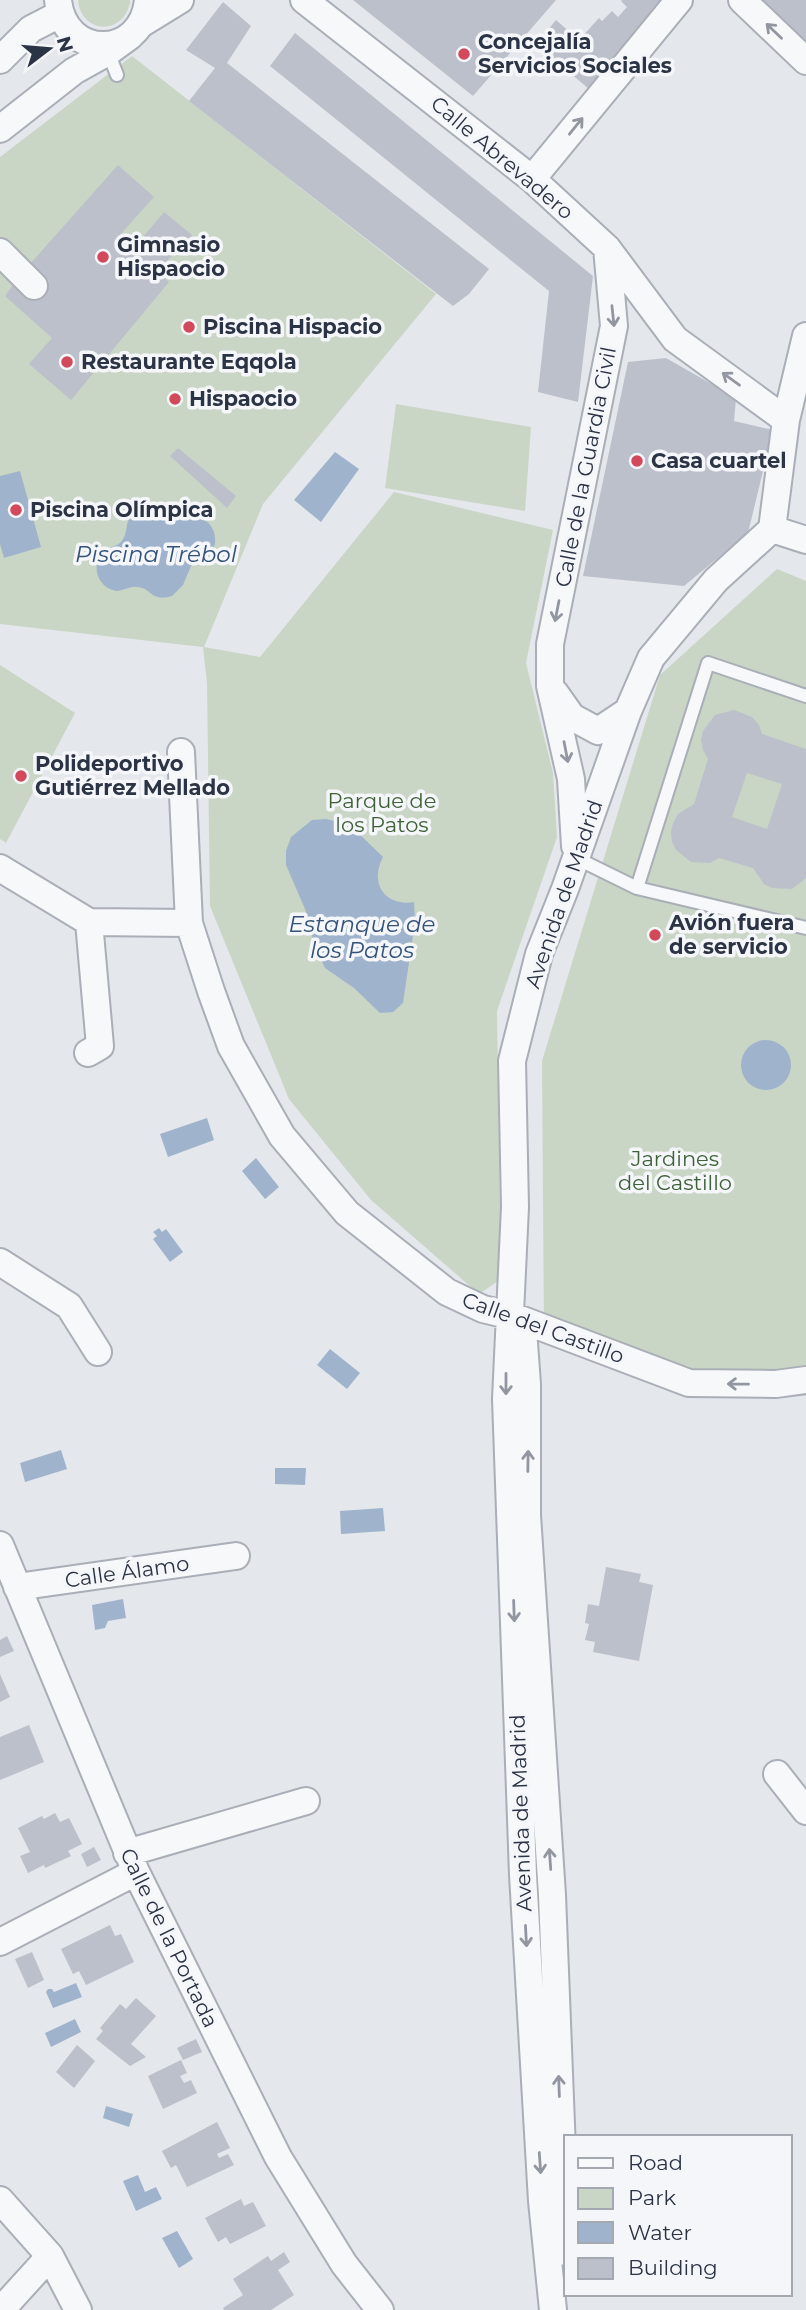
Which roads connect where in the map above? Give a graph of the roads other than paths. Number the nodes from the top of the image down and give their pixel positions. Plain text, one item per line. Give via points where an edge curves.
1 (180, 0) edge
2 (304, 0) edge
3 (679, 0) edge
4 (742, 0) edge
5 (59, 7) edge
6 (139, 20) edge
7 (0, 60) edge
8 (806, 61) edge
9 (0, 129) edge
10 (532, 179) junction
11 (607, 248) junction
12 (0, 252) edge
13 (34, 286) dead end
14 (806, 336) edge
15 (786, 419) junction
16 (772, 529) junction
17 (806, 540) edge
18 (550, 686) junction
19 (806, 696) edge
20 (628, 711) junction
21 (181, 752) dead end
22 (575, 858) junction
23 (0, 868) edge
24 (637, 888) junction
25 (89, 922) junction
26 (190, 923) junction
27 (806, 928) edge
28 (88, 1053) dead end
29 (0, 1262) edge
30 (512, 1316) junction
31 (98, 1352) dead end
32 (806, 1380) edge
33 (236, 1556) dead end
34 (7, 1567) edge
35 (777, 1774) dead end
36 (306, 1801) dead end
37 (806, 1811) edge
38 (131, 1862) junction
39 (0, 1941) edge
40 (0, 2200) edge
41 (564, 2217) edge
42 (50, 2256) junction
43 (1, 2310) edge
44 (78, 2310) edge
45 (380, 2310) edge
46 (553, 2310) edge

1 - 6 street
2 - 10 street, Calle Abrevadero
10 -> 3 street
8 -> 4 street
5 - 6 street via 71,32 103,46 118,43
5 - 7 street
6 - 9 street via 113,64 74,71
10 - 11 street, Calle Abrevadero
15 -> 11 street, Calle Abrevadero via 675,339
11 -> 18 street, Calle de la Guardia Civil via 614,326 550,644
12 - 13 street
14 - 15 street
15 - 16 street
16 - 17 street
16 - 20 street, Avenida de Madrid via 716,580 650,658
18 - 20 street via 572,717 597,731
18 -> 22 street, Calle de la Guardia Civil via 571,779
19 - 24 lane via 708,663
20 - 22 street, Avenida de Madrid
21 - 26 street, Calle del Castillo
22 - 24 lane
22 - 30 street, Avenida de Madrid via 539,954 512,1061
23 - 25 street
24 - 27 lane
25 - 26 street
25 - 28 street via 100,1046
26 - 30 street, Calle del Castillo via 231,1046 282,1136 347,1213 447,1292
29 - 31 street via 69,1306
32 -> 30 street, Calle del Castillo via 689,1383
41 -> 30 street, Avenida de Madrid via 552,1895 527,1515 527,1384 524,1343
30 -> 46 street, Avenida de Madrid via 506,1399 523,1875
33 - 34 street, Calle Álamo
34 - 38 street, Calle de la Portada
35 - 37 street
36 - 38 street
38 - 39 street
38 - 45 street, Calle de la Portada via 278,2157 344,2264
40 - 42 street
42 - 43 street
42 - 44 street

